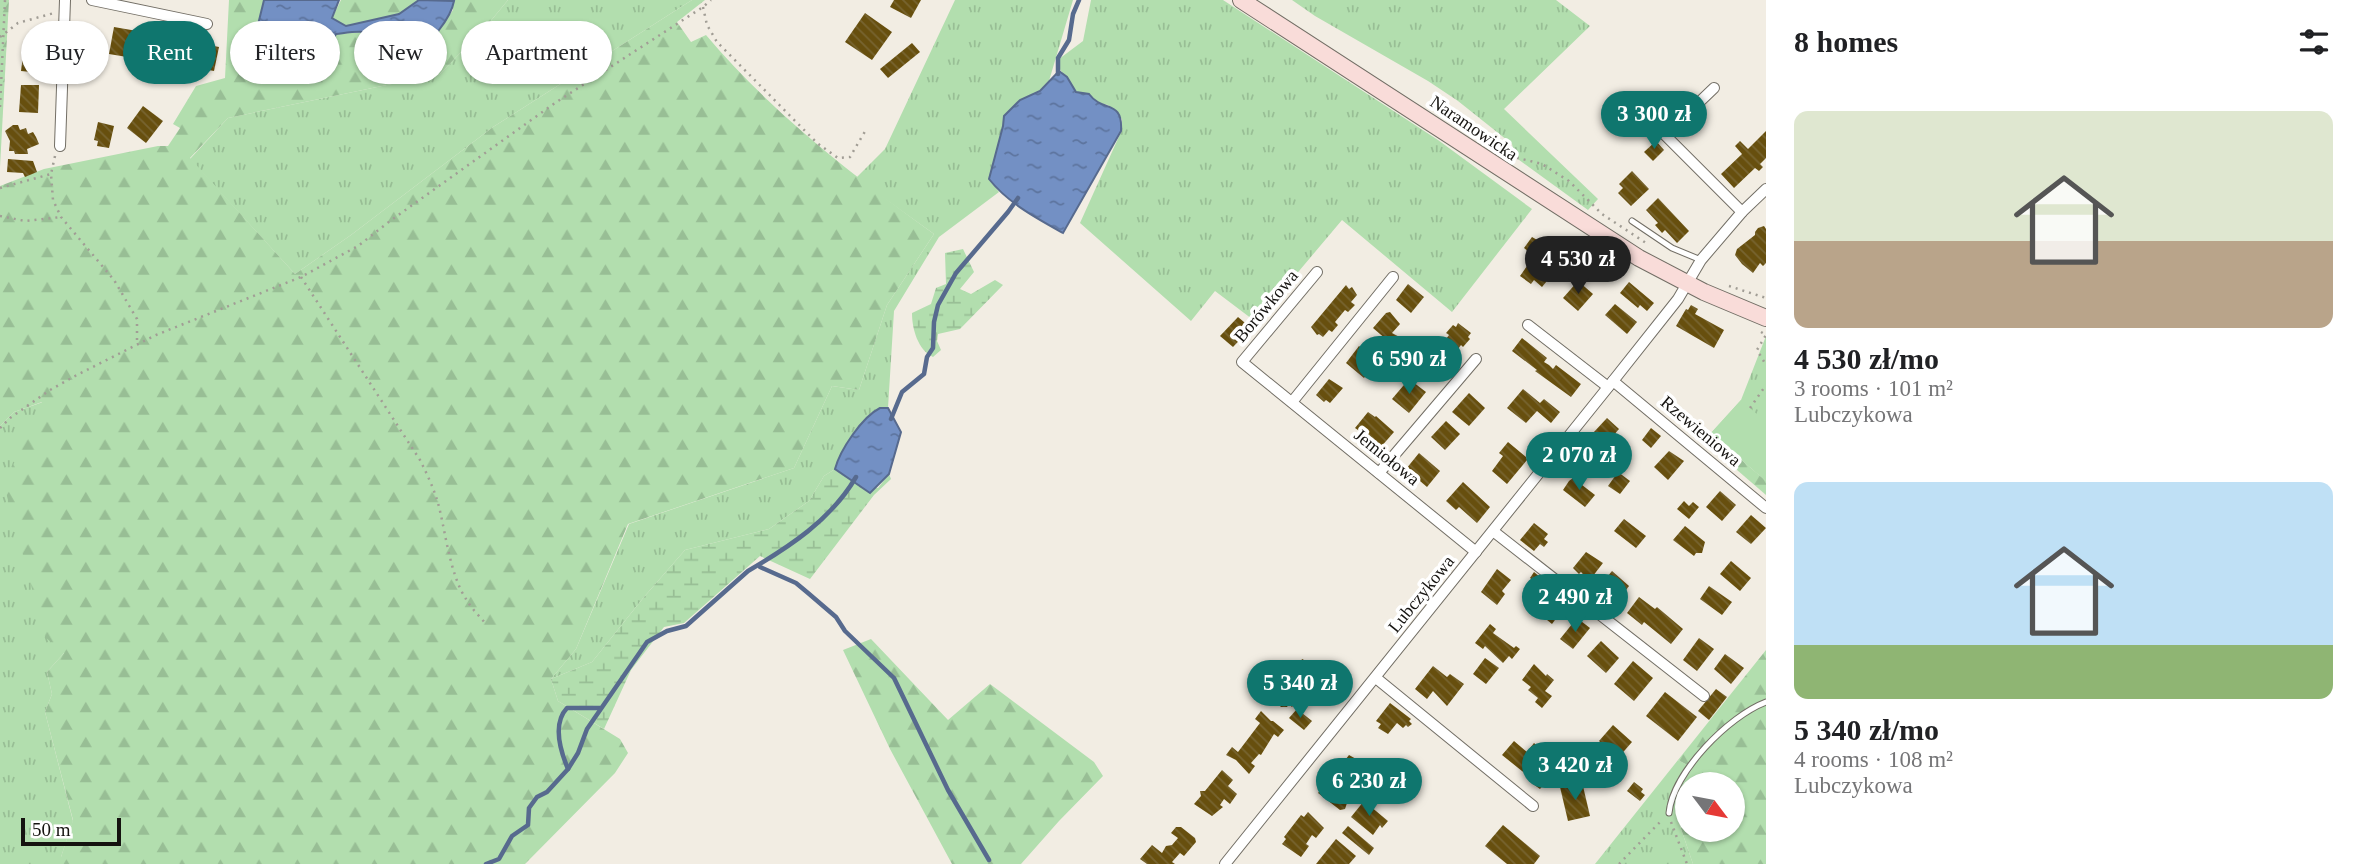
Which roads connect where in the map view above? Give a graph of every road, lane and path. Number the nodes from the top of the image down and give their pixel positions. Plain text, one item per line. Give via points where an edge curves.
1 (5, 0) edge
2 (92, 0) edge
3 (711, 0) edge
4 (1241, 0) edge
5 (65, 6) edge
6 (703, 7) junction
7 (193, 21) edge
8 (2, 35) edge
9 (1, 54) edge
10 (1714, 88) dead end
11 (0, 107) edge
12 (867, 128) dead end
13 (60, 146) joint
14 (1507, 155) dead end
15 (51, 174) junction
16 (0, 188) edge
17 (1766, 189) edge
18 (1742, 212) junction
19 (0, 216) edge
20 (61, 217) junction
21 (1632, 221) dead end
22 (1658, 251) dead end
23 (1701, 260) junction
24 (1317, 272) dead end
25 (301, 277) junction
26 (1392, 277) dead end
27 (1721, 283) dead end
28 (1687, 284) junction
29 (1766, 298) edge
30 (1766, 318) edge
31 (1528, 325) dead end
32 (1766, 335) edge
33 (137, 345) junction
34 (1476, 359) dead end
35 (1242, 362) joint
36 (1766, 365) edge
37 (1611, 384) junction
38 (1766, 385) edge
39 (1292, 402) junction
40 (1750, 408) dead end
41 (0, 428) edge
42 (1379, 473) junction
43 (1766, 508) edge
44 (1493, 531) junction
45 (1476, 552) junction
46 (487, 625) dead end
47 (1376, 678) junction
48 (1704, 696) dead end
49 (1766, 702) edge
50 (1533, 806) dead end
51 (1669, 813) junction
52 (1225, 864) edge
53 (1619, 864) edge
54 (1687, 864) edge

1 - 8 path
2 - 7 street
3 - 6 path
4 - 28 street, Naramowicka via 1568,214
5 - 8 path via 18,23
5 - 13 street
6 - 12 path via 717,42 817,143 838,158 850,157
6 - 25 path via 555,103 358,246
8 - 9 path
9 - 11 path
10 - 18 street via 1665,135
13 - 15 path
14 - 22 path via 1542,163 1569,181 1602,214
15 - 16 path
15 - 20 path via 53,200
17 - 18 street, Lubczykowa
18 - 23 street, Lubczykowa
19 - 20 path via 24,221
20 - 33 path via 114,280 137,319
21 - 23 lane via 1672,248
23 - 28 street, Lubczykowa
24 - 35 street, Borówkowa
25 - 33 path
25 - 46 path via 420,460 460,586
26 - 39 street
27 - 29 path
28 - 30 street, Naramowicka
28 - 37 street, Lubczykowa
31 - 37 street
32 - 36 path via 1757,350
33 - 41 path via 50,390
34 - 42 street
35 - 39 street, Jemiołowa
37 - 43 street, Rzewieniowa
37 - 44 street, Lubczykowa
38 - 40 path
39 - 42 street, Jemiołowa
42 - 45 street, Jemiołowa
44 - 45 street, Lubczykowa
44 - 48 street
45 - 47 street, Lubczykowa
47 - 50 street
47 - 52 street, Lubczykowa
49 - 51 lane via 1736,718 1715,738 1679,783
51 - 53 path
51 - 54 path

